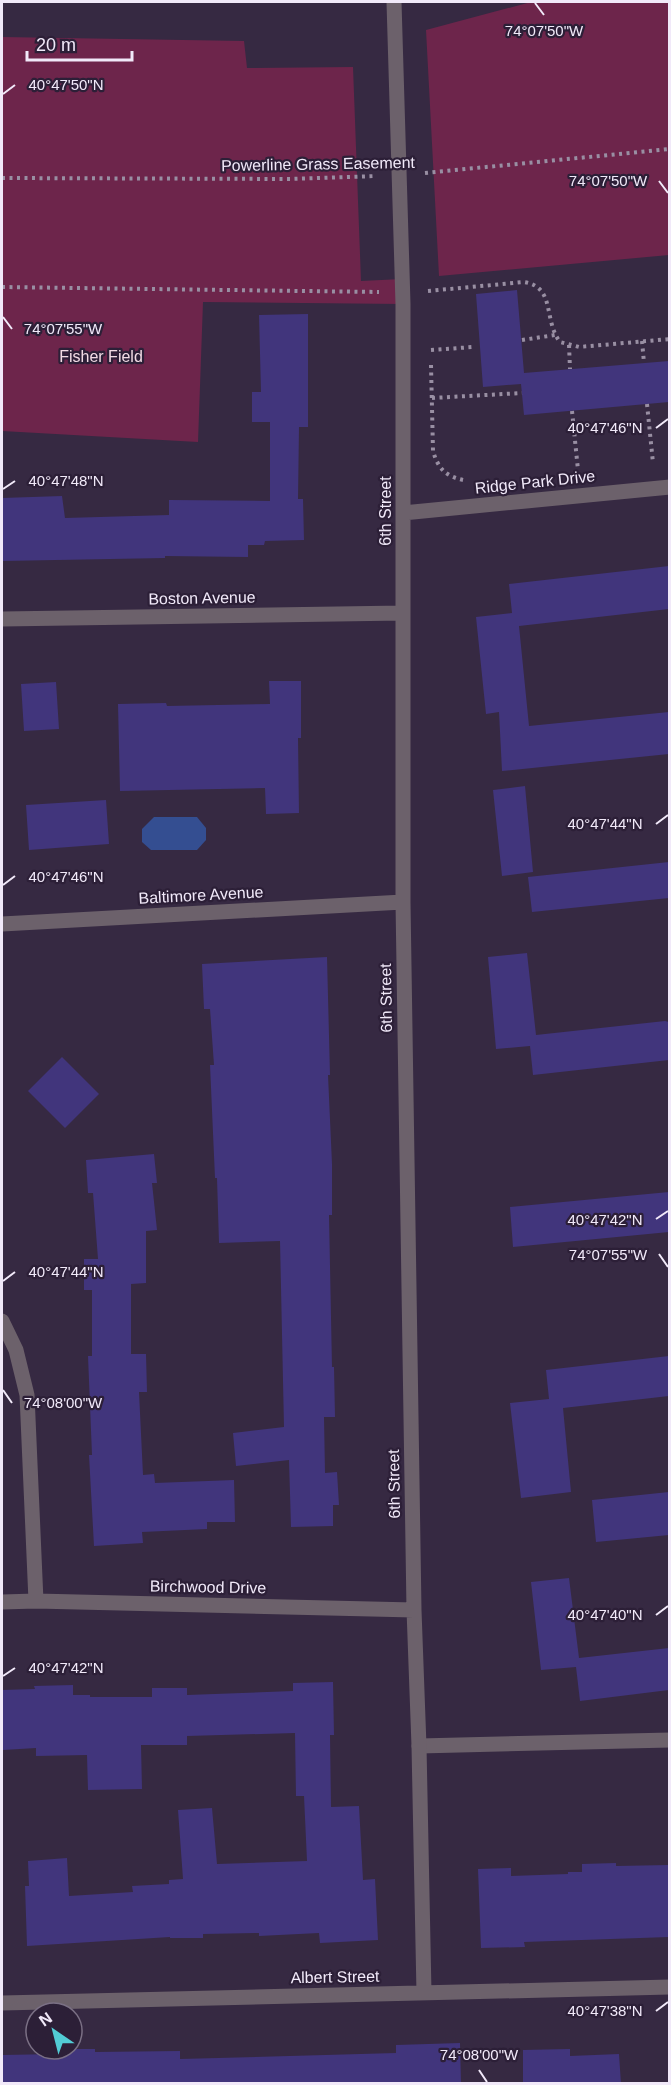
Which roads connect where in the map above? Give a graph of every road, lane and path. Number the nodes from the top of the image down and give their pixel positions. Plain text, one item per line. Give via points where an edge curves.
1 (394, 2) edge
2 (669, 149) edge
3 (400, 176) junction
4 (2, 178) edge
5 (2, 286) edge
6 (429, 291) junction
7 (403, 292) junction
8 (429, 302) dead end
9 (555, 335) junction
10 (431, 338) dead end
11 (669, 339) edge
12 (522, 340) dead end
13 (642, 341) junction
14 (569, 345) junction
15 (473, 347) dead end
16 (431, 362) dead end
17 (644, 363) dead end
18 (570, 369) dead end
19 (522, 393) dead end
20 (432, 398) junction
21 (647, 404) dead end
22 (572, 411) dead end
23 (661, 463) dead end
24 (653, 464) junction
25 (642, 465) dead end
26 (589, 469) dead end
27 (578, 470) junction
28 (567, 471) dead end
29 (464, 480) dead end
30 (669, 487) edge
31 (403, 513) junction
32 (403, 613) junction
33 (2, 618) edge
34 (403, 902) junction
35 (2, 924) edge
36 (2, 1321) edge
37 (36, 1600) junction
38 (2, 1602) edge
39 (414, 1610) junction
40 (669, 1740) edge
41 (419, 1746) junction
42 (669, 1987) edge
43 (424, 1993) junction
44 (2, 2003) edge

1 - 3 street, 6th Street
2 - 3 path, Powerline Grass Easement
3 - 4 path, Powerline Grass Easement
3 - 7 street, 6th Street
5 - 7 path
6 - 7 path
6 - 8 path
6 - 9 path via 532,283 543,293
7 - 31 street, 6th Street
9 - 12 path
9 - 14 path
10 - 15 path via 431,350
11 - 13 path
13 - 14 path
13 - 17 path
14 - 18 path
16 - 20 path
19 - 20 path
20 - 29 path via 436,460 447,475
21 - 24 path
22 - 27 path
23 - 24 path
24 - 25 path
26 - 27 path
27 - 28 path
30 - 31 street, Ridge Park Drive
31 - 32 street, 6th Street
32 - 33 street, Boston Avenue
32 - 34 street, 6th Street
34 - 35 street, Baltimore Avenue
34 - 39 street, 6th Street
36 - 37 street via 16,1350 27,1395
37 - 38 street, Birchwood Drive
37 - 39 street, Birchwood Drive
39 - 41 street, 6th Street
40 - 41 street
41 - 43 street, 6th Street
42 - 43 street, Albert Street
43 - 44 street, Albert Street

